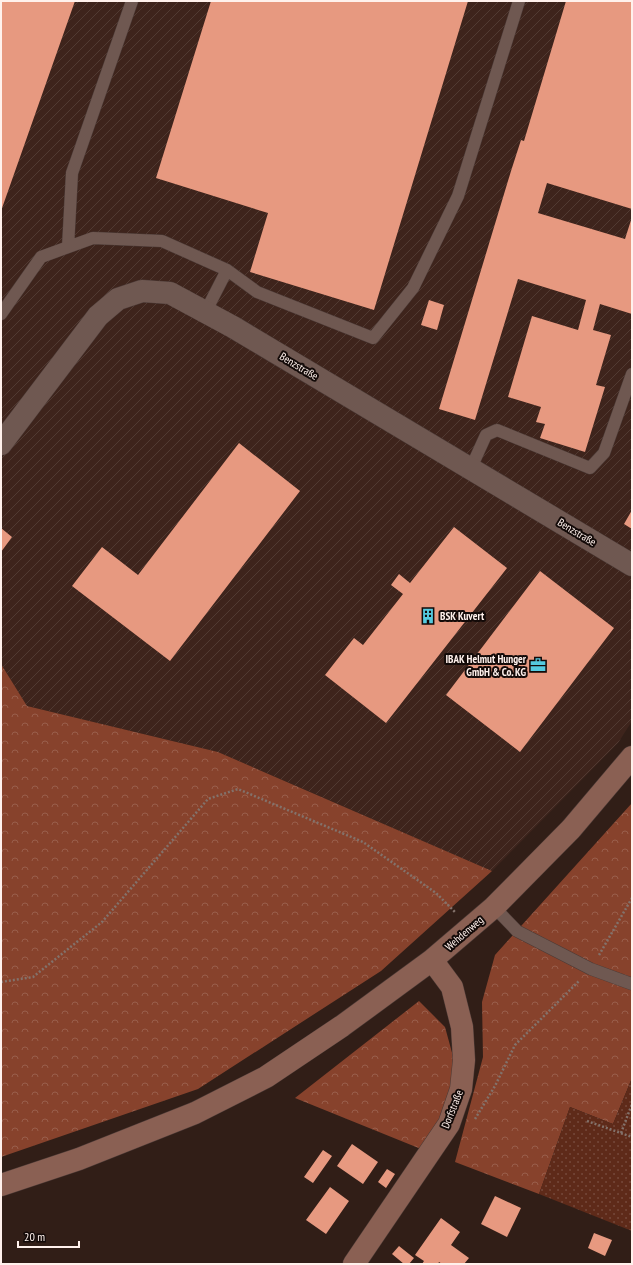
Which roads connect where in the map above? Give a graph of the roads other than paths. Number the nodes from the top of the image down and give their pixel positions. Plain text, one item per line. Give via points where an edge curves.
1 (132, 1) edge
2 (519, 1) edge
3 (68, 247) junction
4 (227, 270) junction
5 (206, 311) junction
6 (1, 314) edge
7 (632, 374) edge
8 (1, 444) edge
9 (471, 468) junction
10 (632, 565) edge
11 (632, 757) edge
12 (494, 907) junction
13 (432, 960) junction
14 (632, 984) edge
15 (1, 1185) edge
16 (354, 1264) edge

1 - 3 lane via 72,173
2 - 4 lane via 458,196 413,288 374,338 257,292
3 - 4 lane via 93,238 162,241
3 - 6 lane via 41,257
4 - 5 lane
5 - 8 street, Benzstraße via 170,293 142,290 118,299 98,316
5 - 9 street, Benzstraße
7 - 9 lane via 604,454 590,468 497,430 486,435
9 - 10 street, Benzstraße
11 - 12 main road, Wehdenweg via 570,829
12 - 13 main road, Wehdenweg
12 - 14 lane via 517,931 590,969
13 - 15 main road, Wehdenweg via 342,1026 266,1077 195,1113 79,1159
13 - 16 main road, Dorfstraße via 452,987 462,1027 464,1060 461,1089 449,1124

